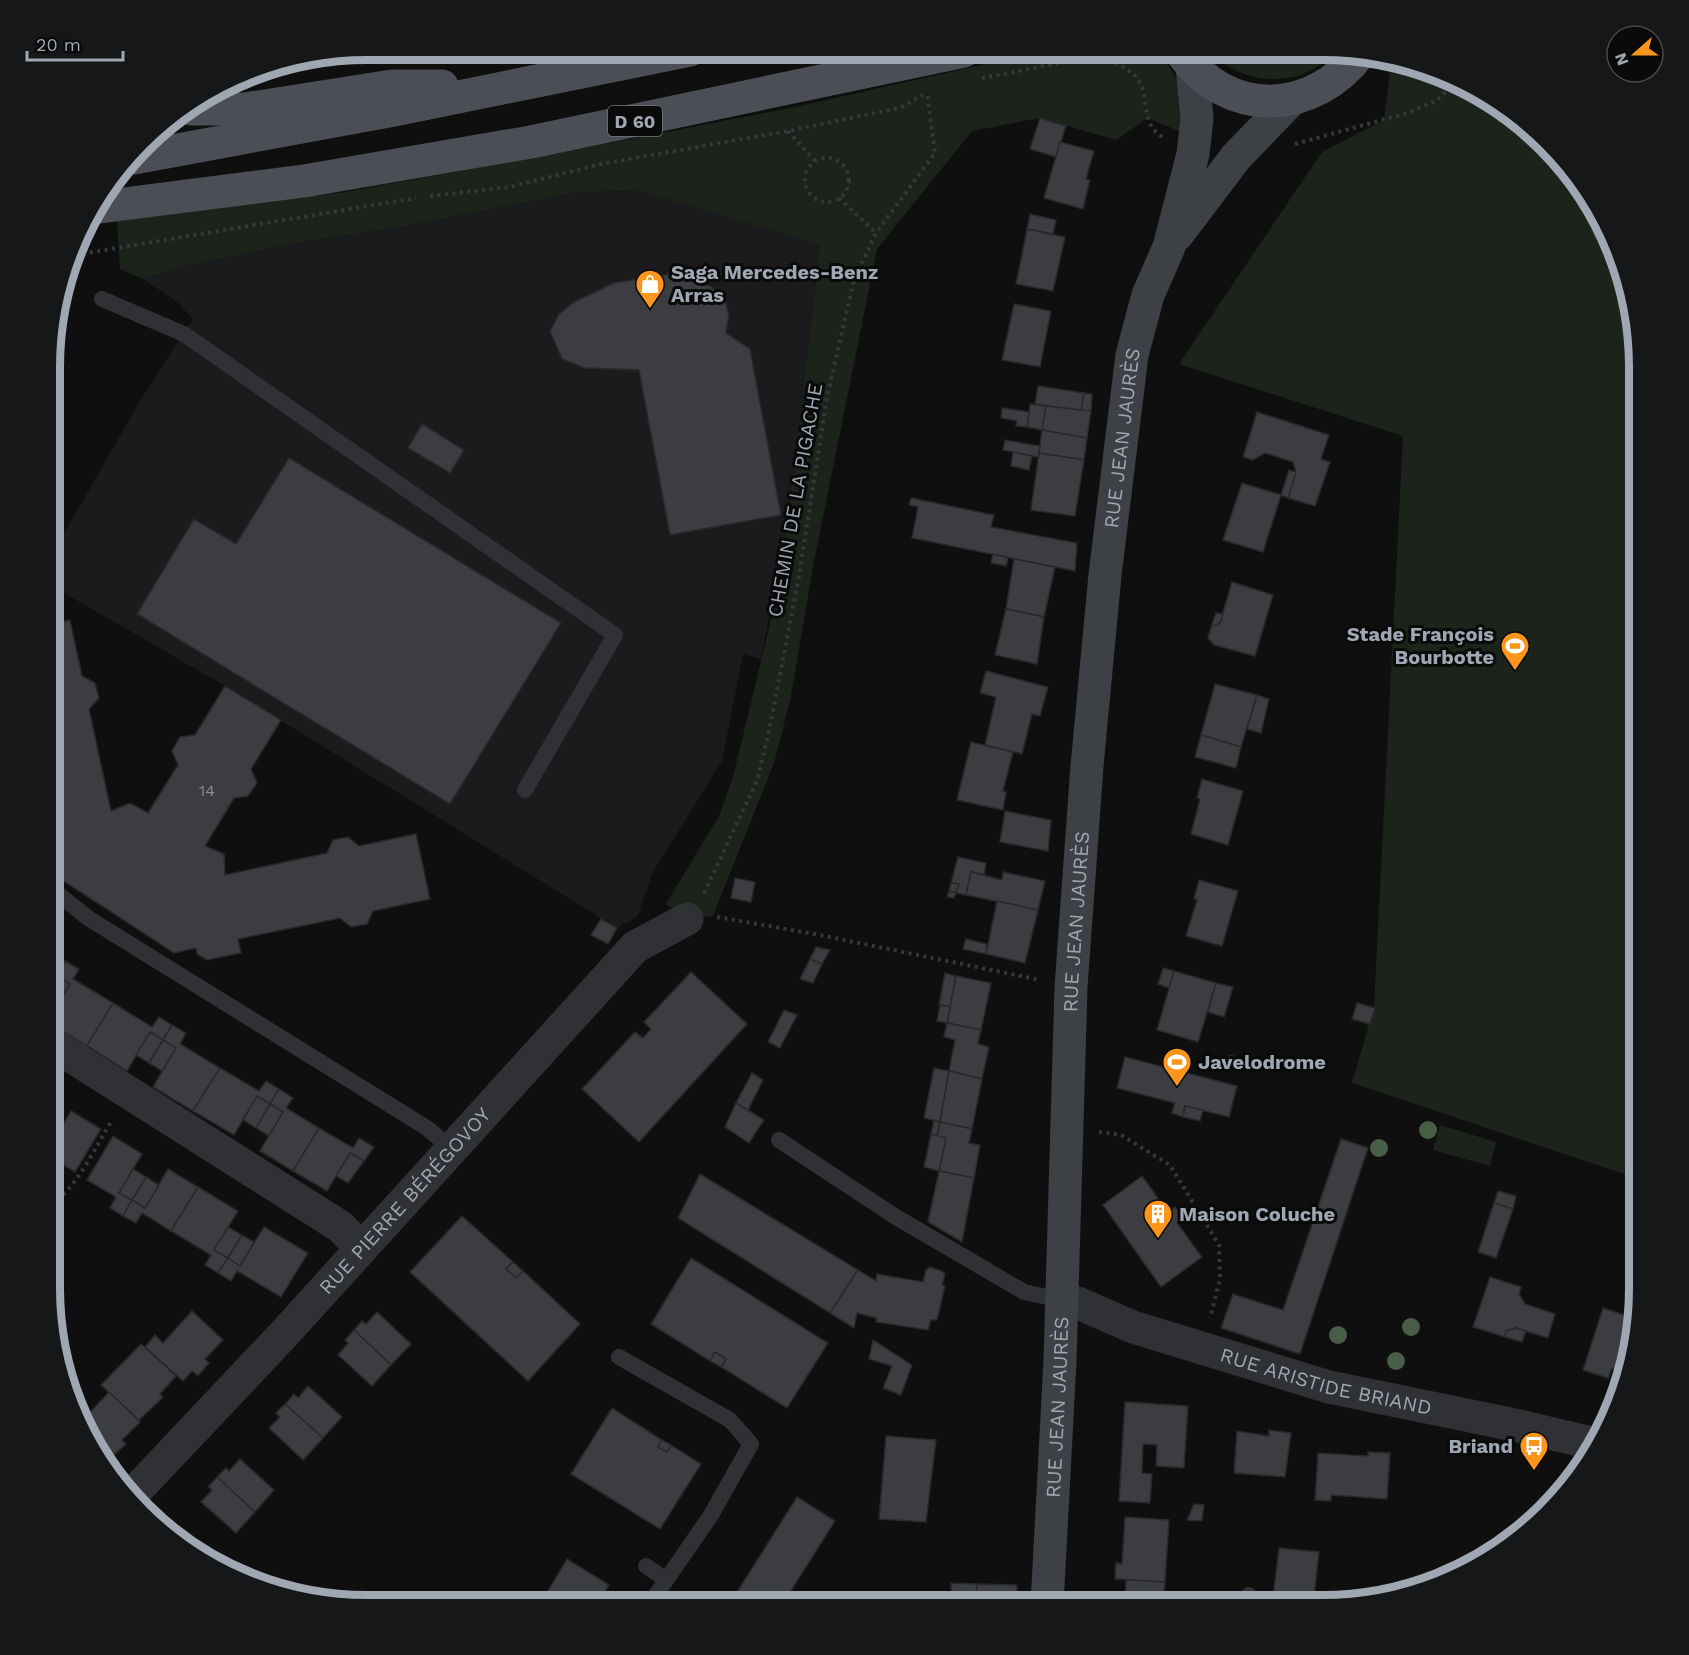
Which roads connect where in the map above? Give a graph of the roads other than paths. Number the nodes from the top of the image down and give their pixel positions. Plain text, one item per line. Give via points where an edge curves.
1 (638, 60) edge
2 (1187, 60) edge
3 (1188, 60) edge
4 (1353, 62) edge
5 (971, 65) edge
6 (504, 86) junction
7 (1291, 100) junction
8 (201, 109) edge
9 (144, 156) edge
10 (105, 206) edge
11 (1169, 246) junction
12 (102, 299) dead end
13 (525, 790) dead end
14 (60, 896) edge
15 (687, 919) road end
16 (60, 1049) edge
17 (779, 1140) dead end
18 (452, 1149) junction
19 (361, 1249) junction
20 (1061, 1300) junction
21 (619, 1357) dead end
22 (1588, 1442) edge
23 (136, 1490) edge
24 (646, 1566) dead end
25 (665, 1579) junction
26 (655, 1595) edge
27 (1047, 1595) edge

1 - 6 main road
2 - 11 main road via 1197,118 1193,154
3 - 7 main road via 1227,92 1248,99
4 - 7 main road via 1330,83
5 - 10 main road, D 60 via 304,181
6 - 8 main road via 392,86 245,109
6 - 9 main road
7 - 11 main road via 1236,157
11 - 20 main road, RUE JEAN JAURÈS via 1148,296 1132,355 1105,575 1071,987
12 - 13 lane via 184,334 615,635
14 - 18 lane via 88,918 427,1128
15 - 18 street, RUE PIERRE BÉRÉGOVOY via 635,947
16 - 19 street via 341,1227
17 - 20 lane via 896,1217 1024,1292
18 - 19 street, RUE PIERRE BÉRÉGOVOY
19 - 23 street, RUE PIERRE BÉRÉGOVOY
20 - 22 street, RUE ARISTIDE BRIAND via 1329,1387
20 - 27 main road, RUE JEAN JAURÈS
21 - 25 lane via 730,1420 751,1444 711,1515
24 - 25 lane
25 - 26 lane

